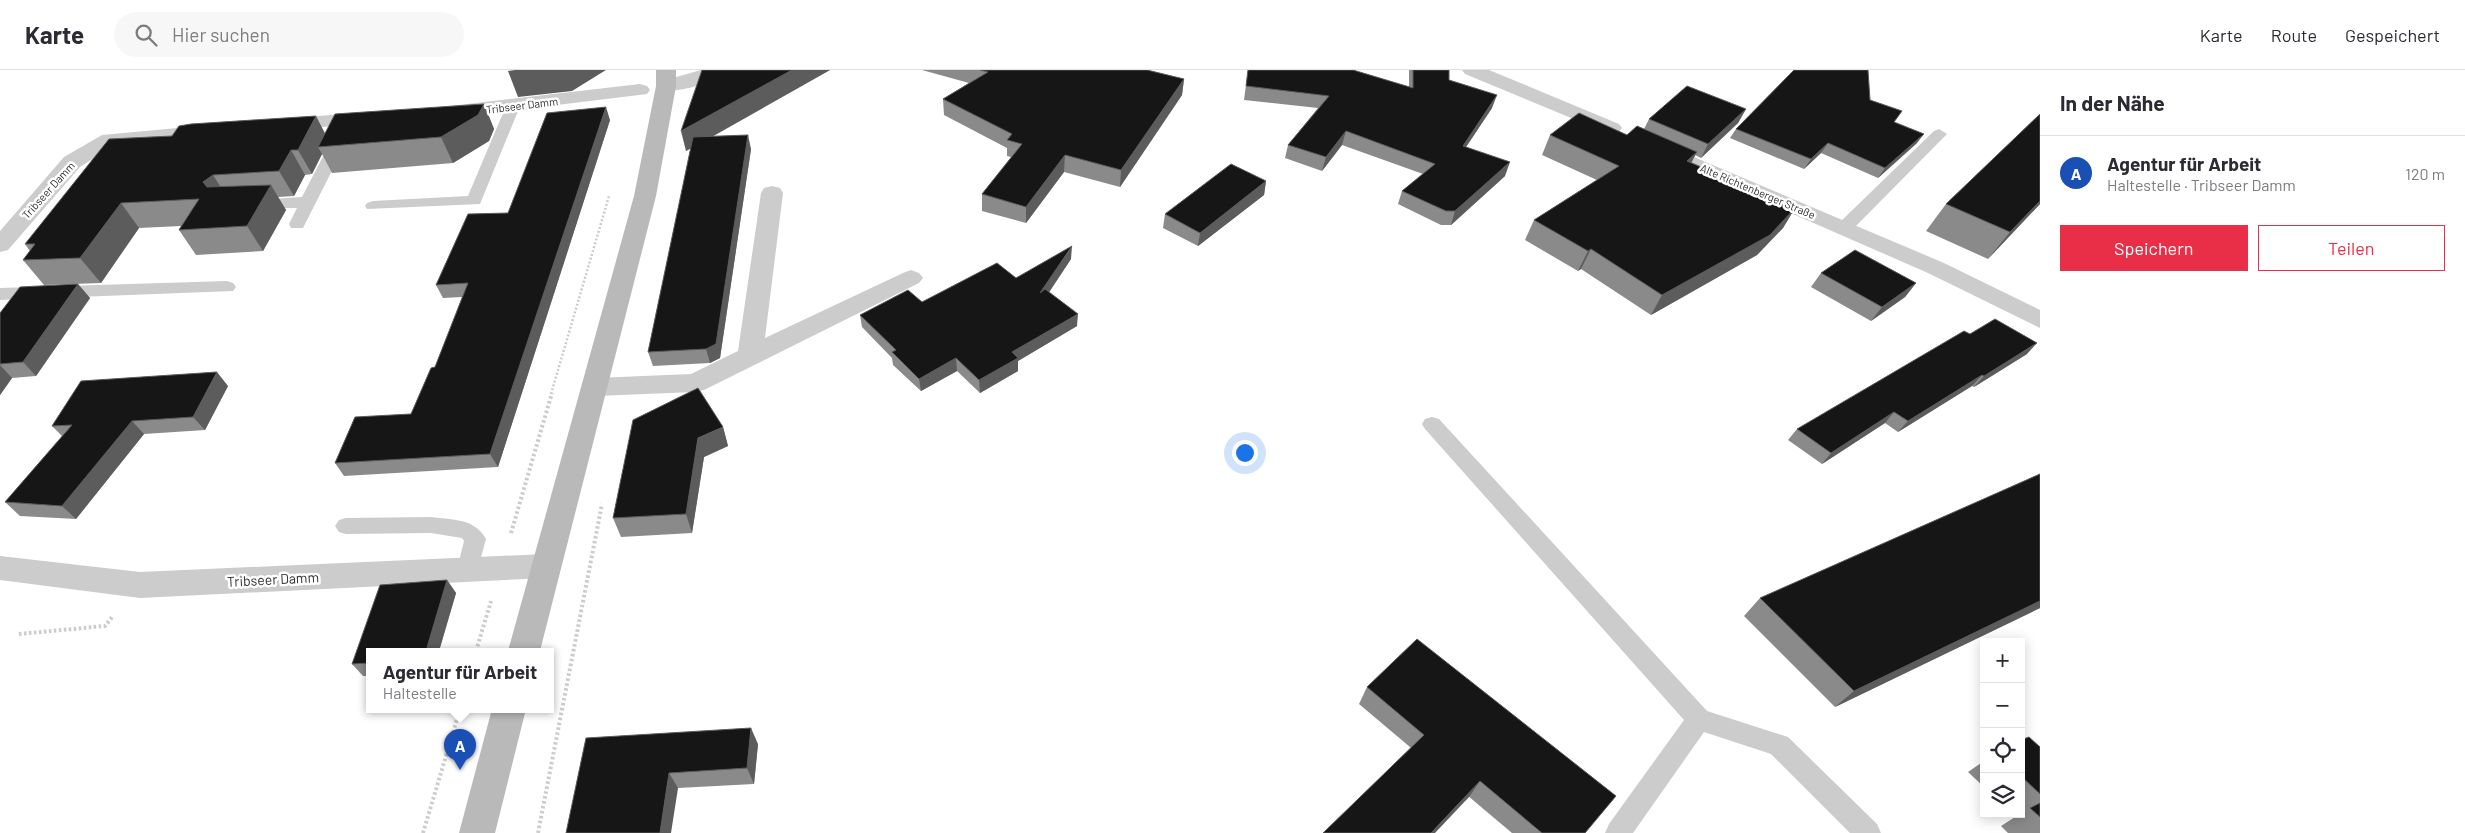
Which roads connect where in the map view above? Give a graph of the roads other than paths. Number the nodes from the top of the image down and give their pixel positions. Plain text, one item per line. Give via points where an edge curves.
1 (1472, 70) edge
2 (1478, 70) edge
3 (708, 74) edge
4 (666, 78) edge
5 (640, 90) joint
6 (513, 106) junction
7 (427, 114) edge
8 (383, 117) edge
9 (349, 120) junction
10 (263, 127) edge
11 (234, 129) edge
12 (1938, 134) dead end
13 (772, 193) dead end
14 (308, 202) junction
15 (239, 206) edge
16 (373, 206) dead end
17 (297, 224) dead end
18 (1844, 228) junction
19 (0, 245) edge
20 (911, 278) dead end
21 (227, 287) dead end
22 (0, 294) edge
23 (2040, 320) edge
24 (750, 357) junction
25 (596, 387) junction
26 (1432, 424) dead end
27 (346, 526) dead end
28 (546, 566) junction
29 (0, 568) edge
30 (468, 570) junction
31 (525, 648) edge
32 (508, 713) edge
33 (1699, 719) junction
34 (477, 833) edge
35 (1618, 833) edge
36 (1868, 833) edge

1 - 2 street, Alte Richtenberger Straße
2 - 18 street, Alte Richtenberger Straße
3 - 4 street
4 - 5 lane
4 - 25 main road via 644,196
5 - 6 street, Tribseer Damm
6 - 7 street, Tribseer Damm
6 - 16 lane via 474,201
8 - 9 street
9 - 10 street
9 - 14 lane
11 - 19 street, Tribseer Damm via 109,139 72,162
12 - 18 lane
13 - 24 street
14 - 15 lane
14 - 17 lane
18 - 23 street, Alte Richtenberger Straße via 1936,268
20 - 24 street
21 - 22 lane
24 - 25 street via 695,384
25 - 28 main road
26 - 33 lane
27 - 30 lane via 431,525 468,531 475,539
28 - 30 street, Tribseer Damm
28 - 31 main road
29 - 30 street, Tribseer Damm via 140,585
32 - 34 main road
33 - 35 lane
33 - 36 lane via 1779,744

